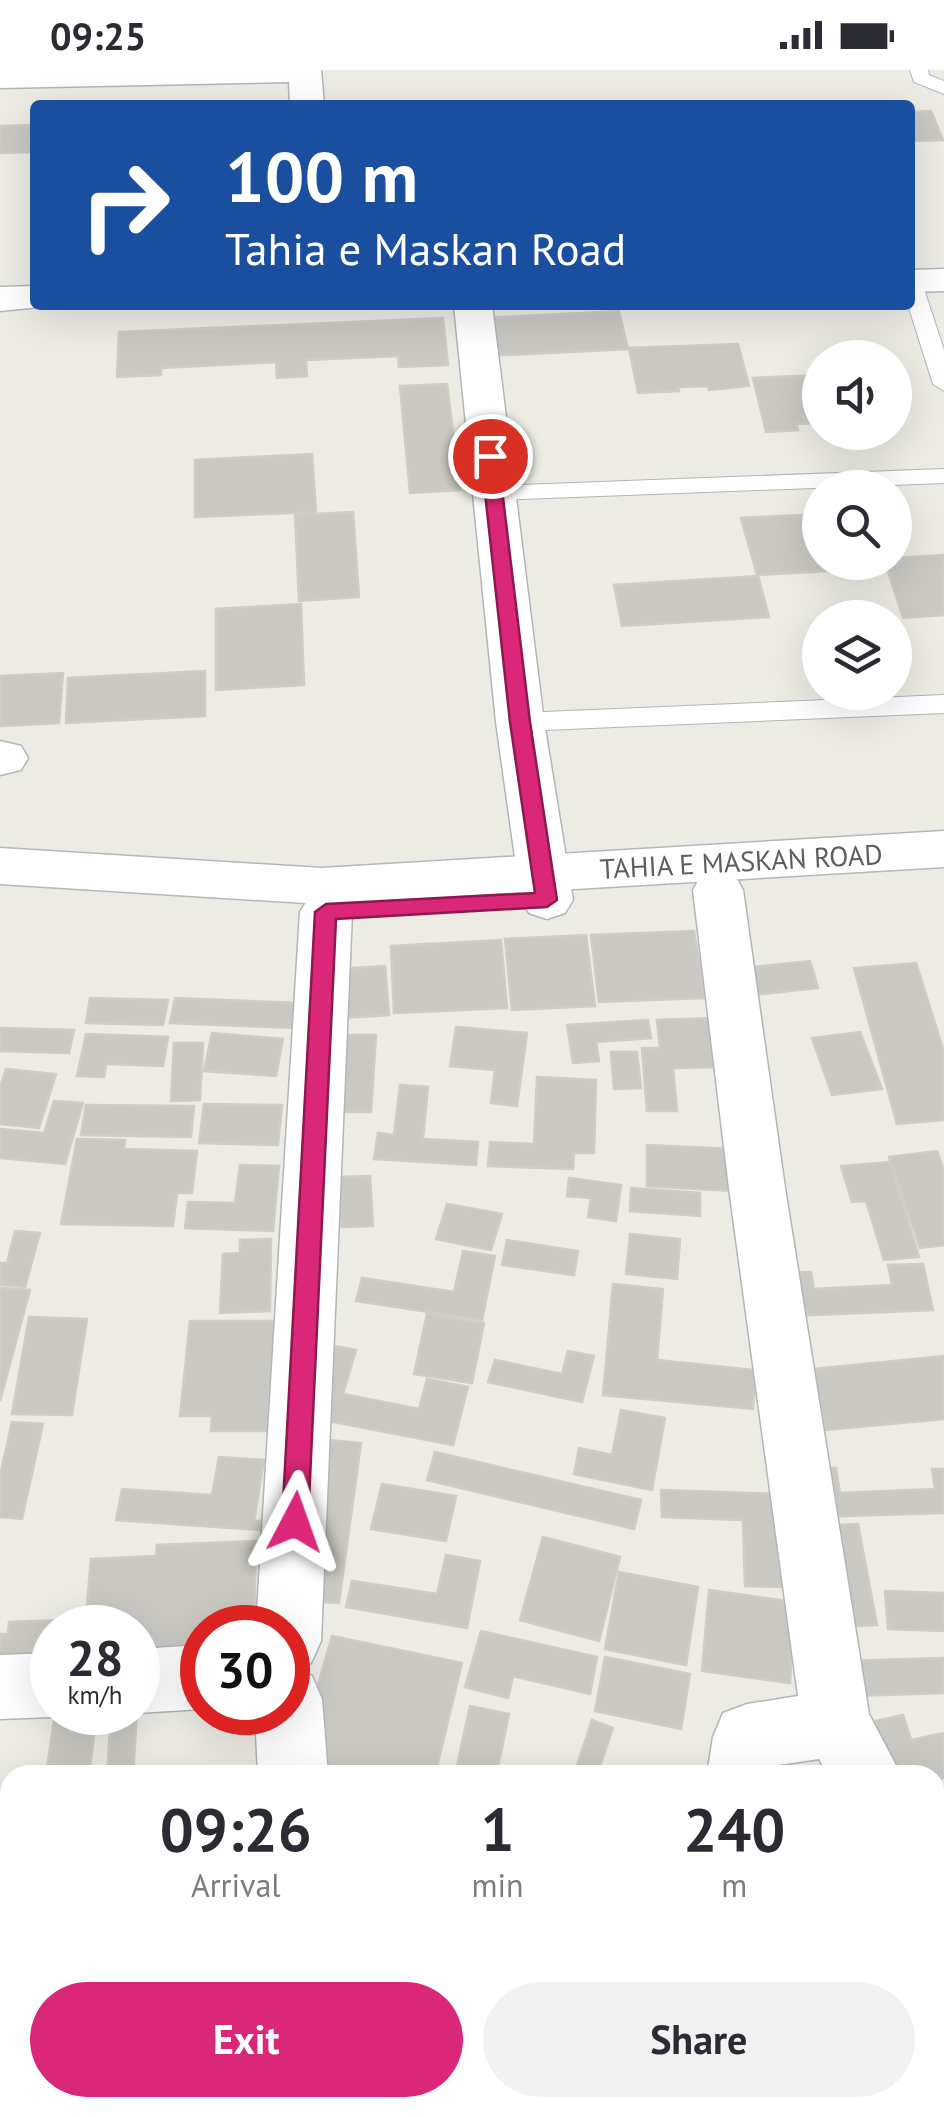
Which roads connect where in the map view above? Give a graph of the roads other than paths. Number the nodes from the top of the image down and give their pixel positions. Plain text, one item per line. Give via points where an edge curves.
1 (919, 70) edge
2 (0, 78) edge
3 (944, 88) edge
4 (307, 100) edge
5 (919, 280) edge
6 (30, 298) edge
7 (0, 299) edge
8 (474, 310) edge
9 (944, 384) edge
10 (944, 476) edge
11 (494, 493) junction
12 (944, 704) edge
13 (520, 722) junction
14 (944, 849) edge
15 (0, 866) edge
16 (944, 877) edge
17 (545, 886) junction
18 (718, 890) junction
19 (0, 896) edge
20 (326, 912) junction
21 (290, 1605) edge
22 (30, 1685) edge
23 (0, 1687) edge
24 (291, 1735) edge
25 (851, 1749) edge
26 (293, 1765) edge
27 (743, 1765) edge

1 - 3 lane via 921,78
2 - 4 street via 305,71
5 - 9 lane
6 - 7 street
8 - 11 street
10 - 11 lane
11 - 13 street
12 - 13 lane
13 - 17 street
14 - 17 street, TAHIA E MASKAN ROAD
15 - 17 street, TAHIA E MASKAN ROAD via 322,886
16 - 18 street, TAHIA E MASKAN ROAD
17 - 18 street, TAHIA E MASKAN ROAD
17 - 20 street, TAHIA E MASKAN ROAD
18 - 25 street via 757,1188
19 - 20 street, TAHIA E MASKAN ROAD
20 - 21 street
22 - 23 street
24 - 26 street
25 - 27 street via 746,1737

